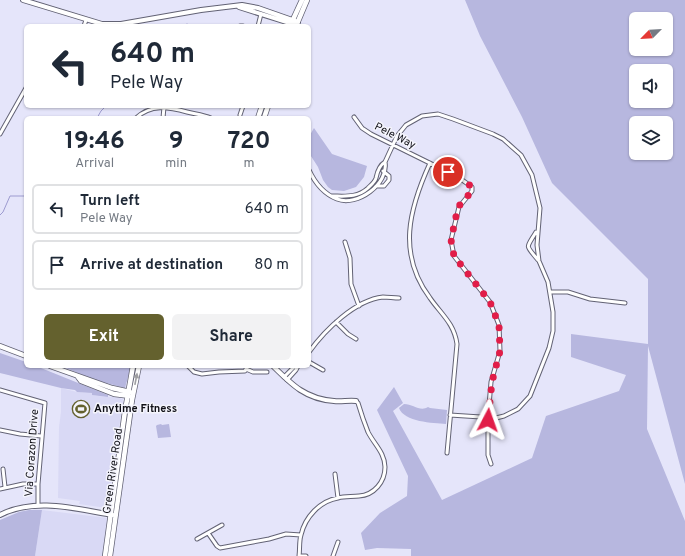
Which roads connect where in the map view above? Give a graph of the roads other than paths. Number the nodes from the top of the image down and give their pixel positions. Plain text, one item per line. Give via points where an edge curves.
1 (23, 0) edge
2 (302, 0) edge
3 (307, 0) edge
4 (34, 2) edge
5 (239, 7) junction
6 (261, 14) junction
7 (86, 20) junction
8 (291, 23) edge
9 (85, 24) edge
10 (258, 24) edge
11 (297, 24) edge
12 (24, 92) edge
13 (157, 108) edge
14 (168, 108) edge
15 (242, 108) edge
16 (240, 115) dead end
17 (138, 116) edge
18 (200, 116) edge
19 (354, 117) dead end
20 (0, 134) edge
21 (392, 145) junction
22 (385, 162) junction
23 (430, 163) junction
24 (379, 171) junction
25 (384, 171) junction
26 (311, 173) edge
27 (376, 186) junction
28 (332, 196) junction
29 (537, 230) junction
30 (345, 242) dead end
31 (539, 261) junction
32 (550, 292) junction
33 (399, 298) dead end
34 (625, 303) dead end
35 (359, 306) junction
36 (336, 322) junction
37 (356, 339) dead end
38 (0, 346) edge
39 (311, 349) edge
40 (24, 355) edge
41 (311, 363) edge
42 (55, 368) edge
43 (133, 368) edge
44 (138, 368) edge
45 (190, 368) edge
46 (246, 368) edge
47 (275, 368) edge
48 (297, 368) edge
49 (323, 370) dead end
50 (267, 372) dead end
51 (286, 378) junction
52 (0, 390) edge
53 (130, 394) junction
54 (356, 401) joint
55 (450, 415) junction
56 (488, 418) junction
57 (0, 430) edge
58 (41, 436) junction
59 (447, 453) dead end
60 (491, 464) dead end
61 (3, 469) dead end
62 (335, 474) dead end
63 (38, 484) junction
64 (5, 487) junction
65 (0, 489) edge
66 (338, 498) junction
67 (38, 505) junction
68 (0, 515) edge
69 (114, 515) junction
70 (222, 525) dead end
71 (208, 533) junction
72 (301, 535) junction
73 (197, 539) dead end
74 (338, 542) dead end
75 (105, 556) edge
76 (110, 556) edge
77 (299, 556) edge
78 (306, 556) edge
79 (333, 556) edge

1 - 4 main road
2 - 8 main road
3 - 11 main road
4 - 7 main road
5 - 6 main road
5 - 7 main road via 207,9 121,24 102,24
5 - 8 main road via 252,7
6 - 8 main road
6 - 10 street
7 - 9 street
8 - 11 main road
12 - 20 street
13 - 17 street
14 - 18 street
15 - 16 street
19 - 21 street, Pele Way via 362,128
21 - 22 street
21 - 23 street, Pele Way
21 - 29 street via 406,125 414,119 430,114 444,115 493,134 521,155 532,175 540,208
22 - 24 street
22 - 25 street
23 - 55 street via 416,196 409,245 418,280 453,327 456,335
23 - 56 street, Pele Way via 472,187 472,191 458,207 451,240 454,256 490,302 499,325 500,351 492,382
24 - 25 street
24 - 28 street via 376,180 365,191 350,197
25 - 27 street
25 - 27 street via 389,180 384,186
26 - 28 street via 318,185
27 - 28 street via 356,199 338,199
29 - 31 street
29 - 31 street via 528,247 529,252
30 - 35 street via 350,258 351,284
31 - 32 street
32 - 34 street via 568,292 590,299
32 - 56 street via 554,323 552,339 530,396 511,413
33 - 35 street via 383,297
35 - 36 street
36 - 37 street
36 - 39 street
38 - 40 main road
41 - 49 street
42 - 53 main road
43 - 53 main road, Green River Road
53 -> 44 main road, Green River Road
45 - 46 street via 202,374 245,371
46 - 50 street via 253,372
47 - 51 main road
48 - 51 street
51 - 54 main road via 312,397 331,401
52 - 58 street, Via Corazon Drive via 44,403
53 - 69 main road, Green River Road
54 - 66 street via 368,433 384,460 384,474 378,486 367,494
55 - 56 street
55 - 59 street
56 - 60 street via 488,455
57 - 58 street
58 - 63 street, Via Corazon Drive
61 - 64 street
62 - 66 street
63 - 64 street
63 - 67 street, Via Corazon Drive
64 - 65 street
66 - 72 street via 325,503 309,517
67 - 68 main road
67 - 69 main road
69 - 75 main road, Green River Road
69 - 76 main road, Green River Road
70 - 71 street
71 - 72 street via 220,548 279,535
71 - 73 street
72 - 77 street
74 - 79 street
77 - 78 street

